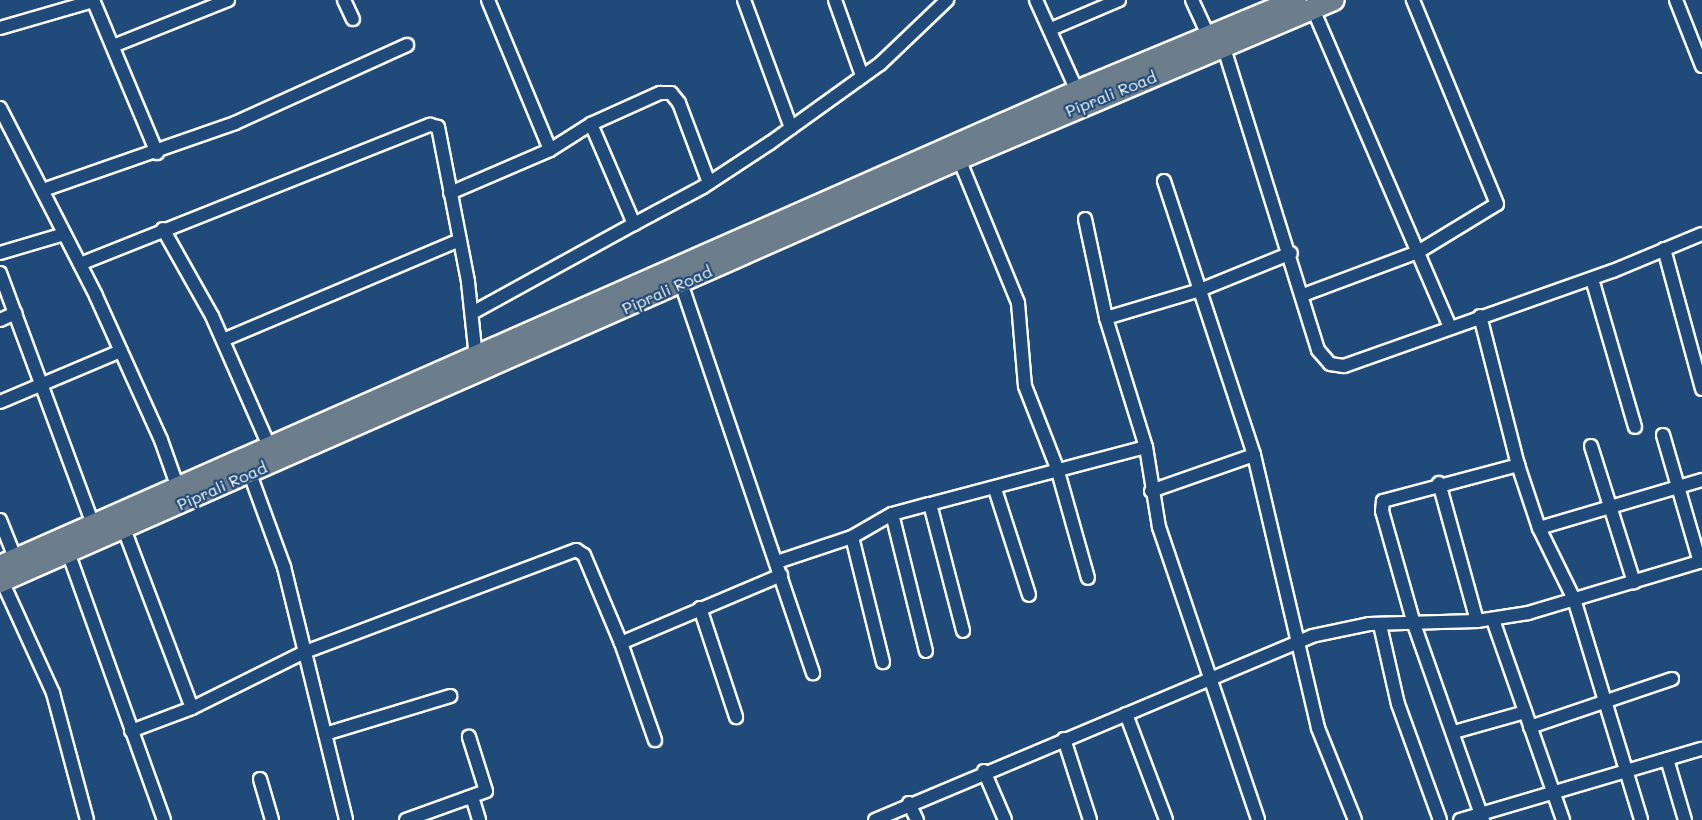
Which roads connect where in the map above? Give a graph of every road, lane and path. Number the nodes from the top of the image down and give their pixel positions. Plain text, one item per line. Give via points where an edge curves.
1 (93, 0) edge
2 (228, 0) edge
3 (344, 0) edge
4 (488, 0) edge
5 (744, 0) edge
6 (835, 0) edge
7 (1036, 0) edge
8 (1119, 0) edge
9 (1192, 0) edge
10 (1334, 0) edge
11 (1413, 0) edge
12 (1676, 0) edge
13 (941, 2) edge
14 (1305, 4) edge
15 (353, 19) dead end
16 (0, 28) edge
17 (1051, 29) junction
18 (1216, 43) junction
19 (407, 45) dead end
20 (113, 46) junction
21 (1702, 66) edge
22 (862, 76) junction
23 (1077, 91) junction
24 (0, 108) edge
25 (591, 124) junction
26 (791, 128) junction
27 (550, 150) junction
28 (157, 153) junction
29 (959, 159) junction
30 (1164, 181) dead end
31 (709, 183) junction
32 (43, 190) junction
33 (450, 193) junction
34 (1084, 219) dead end
35 (634, 224) junction
36 (163, 229) junction
37 (64, 234) junction
38 (1702, 234) edge
39 (460, 240) junction
40 (1664, 249) junction
41 (1418, 252) junction
42 (0, 253) edge
43 (1291, 253) junction
44 (80, 264) junction
45 (0, 273) edge
46 (1592, 279) junction
47 (681, 284) junction
48 (1200, 290) junction
49 (1303, 295) junction
50 (16, 313) junction
51 (472, 313) junction
52 (1480, 316) junction
53 (1106, 318) junction
54 (0, 320) edge
55 (1450, 327) junction
56 (223, 340) junction
57 (121, 351) junction
58 (476, 358) junction
59 (44, 386) junction
60 (1702, 389) edge
61 (0, 402) edge
62 (1635, 427) dead end
63 (1664, 435) dead end
64 (1591, 446) dead end
65 (1146, 447) junction
66 (270, 448) junction
67 (1254, 455) junction
68 (1518, 465) junction
69 (1057, 468) junction
70 (250, 474) junction
71 (1702, 480) edge
72 (1439, 483) junction
73 (1680, 486) junction
74 (178, 488) junction
75 (995, 489) junction
76 (1150, 491) junction
77 (930, 504) junction
78 (1610, 508) junction
79 (892, 514) junction
80 (0, 520) edge
81 (93, 525) junction
82 (1539, 528) junction
83 (124, 529) junction
84 (852, 537) junction
85 (68, 552) junction
86 (777, 562) junction
87 (1701, 562) edge
88 (4, 572) edge
89 (782, 575) junction
90 (1088, 578) dead end
91 (1634, 582) junction
92 (1029, 595) dead end
93 (1574, 599) junction
94 (700, 608) junction
95 (1493, 620) junction
96 (1477, 621) junction
97 (1414, 624) junction
98 (1380, 625) junction
99 (963, 631) dead end
100 (1296, 641) junction
101 (621, 644) junction
102 (926, 651) dead end
103 (305, 652) junction
104 (883, 662) dead end
105 (813, 673) dead end
106 (1211, 679) junction
107 (1672, 679) dead end
108 (450, 696) dead end
109 (1606, 701) junction
110 (192, 708) junction
111 (1525, 712) junction
112 (1126, 714) junction
113 (736, 717) dead end
114 (1530, 727) junction
115 (131, 731) junction
116 (1454, 732) junction
117 (325, 734) junction
118 (469, 737) dead end
119 (1064, 739) junction
120 (655, 740) dead end
121 (1702, 749) edge
122 (1667, 759) junction
123 (984, 771) junction
124 (1626, 773) junction
125 (260, 779) dead end
126 (1552, 790) junction
127 (467, 798) junction
128 (909, 803) junction
129 (1482, 817) edge
130 (87, 820) edge
131 (164, 820) edge
132 (272, 820) edge
133 (346, 820) edge
134 (406, 820) edge
135 (479, 820) edge
136 (875, 820) edge
137 (917, 820) edge
138 (1005, 820) edge
139 (1090, 820) edge
140 (1166, 820) edge
141 (1258, 820) edge
142 (1355, 820) edge
143 (1440, 820) edge
144 (1460, 820) edge
145 (1563, 820) edge
146 (1641, 820) edge
147 (1685, 820) edge

1 - 16 street
1 - 20 street
2 - 20 street
3 - 15 street
4 - 27 street
5 - 26 street
6 - 22 street
7 - 17 street
8 - 17 street
9 - 18 street
10 - 14 main road
11 - 41 street via 1497,204
12 - 21 street
13 - 22 street
14 - 18 main road
14 - 41 street
17 - 23 street
18 - 23 main road
18 - 29 main road, Piprali Road
18 - 43 street
19 - 28 street via 235,123
20 - 28 street
22 - 26 street
23 - 58 main road
24 - 32 street
25 - 27 street
25 - 31 street via 660,93 671,93 679,103
25 - 35 street
26 - 31 street
27 - 33 street
28 - 32 street
29 - 47 main road, Piprali Road
29 - 69 street via 1018,303 1025,386
30 - 48 street
31 - 35 street
32 - 37 street
33 - 36 street via 438,127 430,125
33 - 39 street
34 - 53 street
35 - 51 street
36 - 44 street
36 - 56 street
37 - 42 street
37 - 44 street
38 - 40 street
39 - 51 street
39 - 56 street
40 - 46 street
40 - 60 street
41 - 49 street
41 - 55 street
43 - 48 street
43 - 49 street
44 - 57 street
45 - 50 street
46 - 52 street
46 - 62 street
47 - 70 main road, Piprali Road
47 - 86 street
48 - 53 street
48 - 67 street
49 - 55 street via 1318,350 1330,364 1344,366
50 - 54 street
50 - 59 street
51 - 58 street
52 - 55 street
52 - 68 street
53 - 65 street
56 - 66 street
57 - 59 street
57 - 74 street
58 - 66 main road
59 - 61 street
59 - 81 street
63 - 73 street
64 - 78 street
65 - 69 street
65 - 76 street
66 - 74 main road
67 - 76 street
67 - 100 street
68 - 72 street
68 - 82 street
69 - 75 street
69 - 90 street
70 - 83 main road, Piprali Road
70 - 103 street via 284,567
71 - 73 street
72 - 96 street
72 - 97 street via 1383,501 1382,511
73 - 78 street
73 - 87 street
74 - 81 main road
75 - 77 street
75 - 92 street
76 - 106 street
77 - 79 street
77 - 99 street
78 - 82 street
78 - 91 street
79 - 84 street
79 - 102 street
80 - 88 street
81 - 88 main road
82 - 93 street
83 - 85 main road, Piprali Road
83 - 110 street
84 - 86 street
84 - 104 street
85 - 88 main road, Piprali Road
85 - 115 street
86 - 89 street
87 - 91 street
88 - 130 street via 53,693
89 - 94 street
89 - 105 street
91 - 93 street
93 - 95 street
93 - 109 street
94 - 101 street
94 - 113 street
95 - 96 street
95 - 111 street
96 - 97 street
97 - 98 street
97 - 116 street
98 - 100 street via 1342,628
98 - 143 street via 1398,704
100 - 106 street
100 - 142 street via 1318,728
101 - 103 street via 584,555 576,549
101 - 120 street
103 - 110 street
103 - 117 street
106 - 112 street
106 - 141 street
107 - 109 street
108 - 117 street
109 - 114 street
109 - 124 street
110 - 115 street
111 - 114 street
111 - 116 street
112 - 119 street
112 - 140 street
114 - 126 street
115 - 131 street
116 - 129 street
117 - 133 street
118 - 127 street via 486,791
119 - 123 street
119 - 139 street
121 - 122 street
122 - 124 street
122 - 147 street
123 - 128 street
123 - 138 street
124 - 126 street
124 - 146 street
125 - 132 street
126 - 129 street
126 - 145 street
127 - 134 street
127 - 135 street via 473,800
128 - 136 street
128 - 137 street
129 - 144 street

